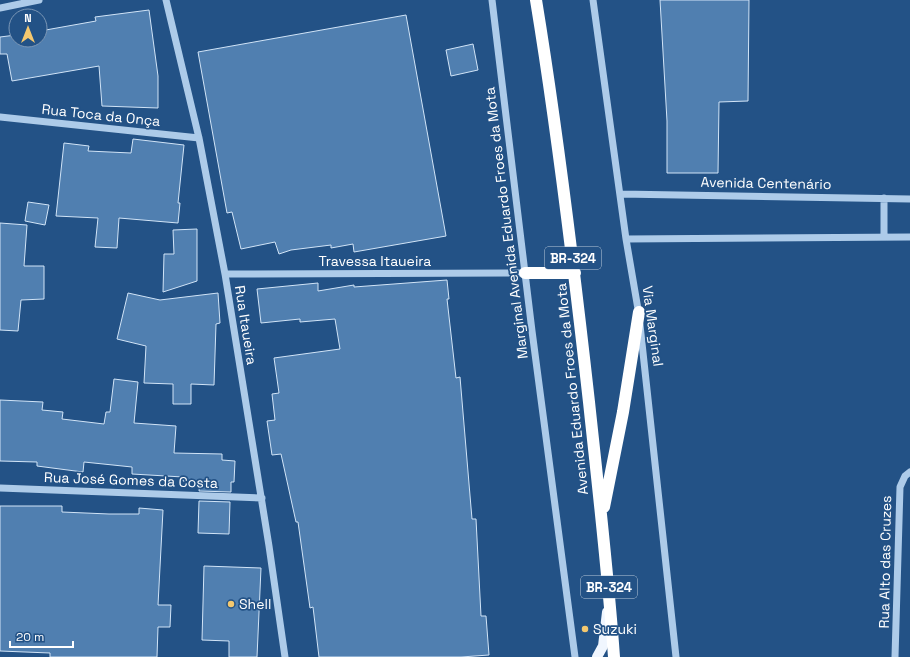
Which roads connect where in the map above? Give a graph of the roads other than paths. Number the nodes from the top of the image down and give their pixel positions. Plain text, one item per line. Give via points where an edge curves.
1 (39, 0) edge
2 (166, 0) edge
3 (492, 0) edge
4 (536, 0) edge
5 (593, 0) edge
6 (0, 8) edge
7 (0, 117) edge
8 (199, 138) junction
9 (621, 194) junction
10 (884, 198) junction
11 (910, 198) edge
12 (884, 237) junction
13 (910, 237) edge
14 (626, 238) junction
15 (525, 273) junction
16 (575, 273) junction
17 (225, 274) junction
18 (639, 312) junction
19 (910, 472) edge
20 (0, 488) edge
21 (262, 498) junction
22 (602, 518) junction
23 (609, 594) junction
24 (286, 657) edge
25 (575, 657) edge
26 (597, 657) edge
27 (614, 657) edge
28 (676, 657) edge
29 (895, 657) edge

1 - 6 street
2 - 8 street, Rua Itaueira
3 - 15 street, Marginal Avenida Eduardo Froes da Mota
4 - 16 highway, Avenida Eduardo Froes da Mota / BR-324 via 555,115
5 - 9 street, Via Marginal
7 - 8 street, Rua Toca da Onça
8 - 17 street, Rua Itaueira
9 - 10 street, Avenida Centenário
9 - 14 street, Via Marginal
10 - 11 street, Avenida Centenário
10 - 12 street
12 - 13 street
12 - 14 street
14 - 18 street, Via Marginal
15 - 16 highway
15 - 17 street, Travessa Itaueira
15 - 25 street, Marginal Avenida Eduardo Froes da Mota
16 - 22 highway, Avenida Eduardo Froes da Mota / BR-324
17 - 21 street, Rua Itaueira
18 - 22 highway
18 - 28 street, Via Marginal
19 - 29 street, Rua Alto das Cruzes via 900,487
20 - 21 street, Rua José Gomes da Costa
21 - 24 street, Rua Itaueira
22 - 23 highway, Avenida Eduardo Froes da Mota / BR-324
23 - 26 main road via 602,646
23 - 27 highway, Avenida Eduardo Froes da Mota / BR-324

